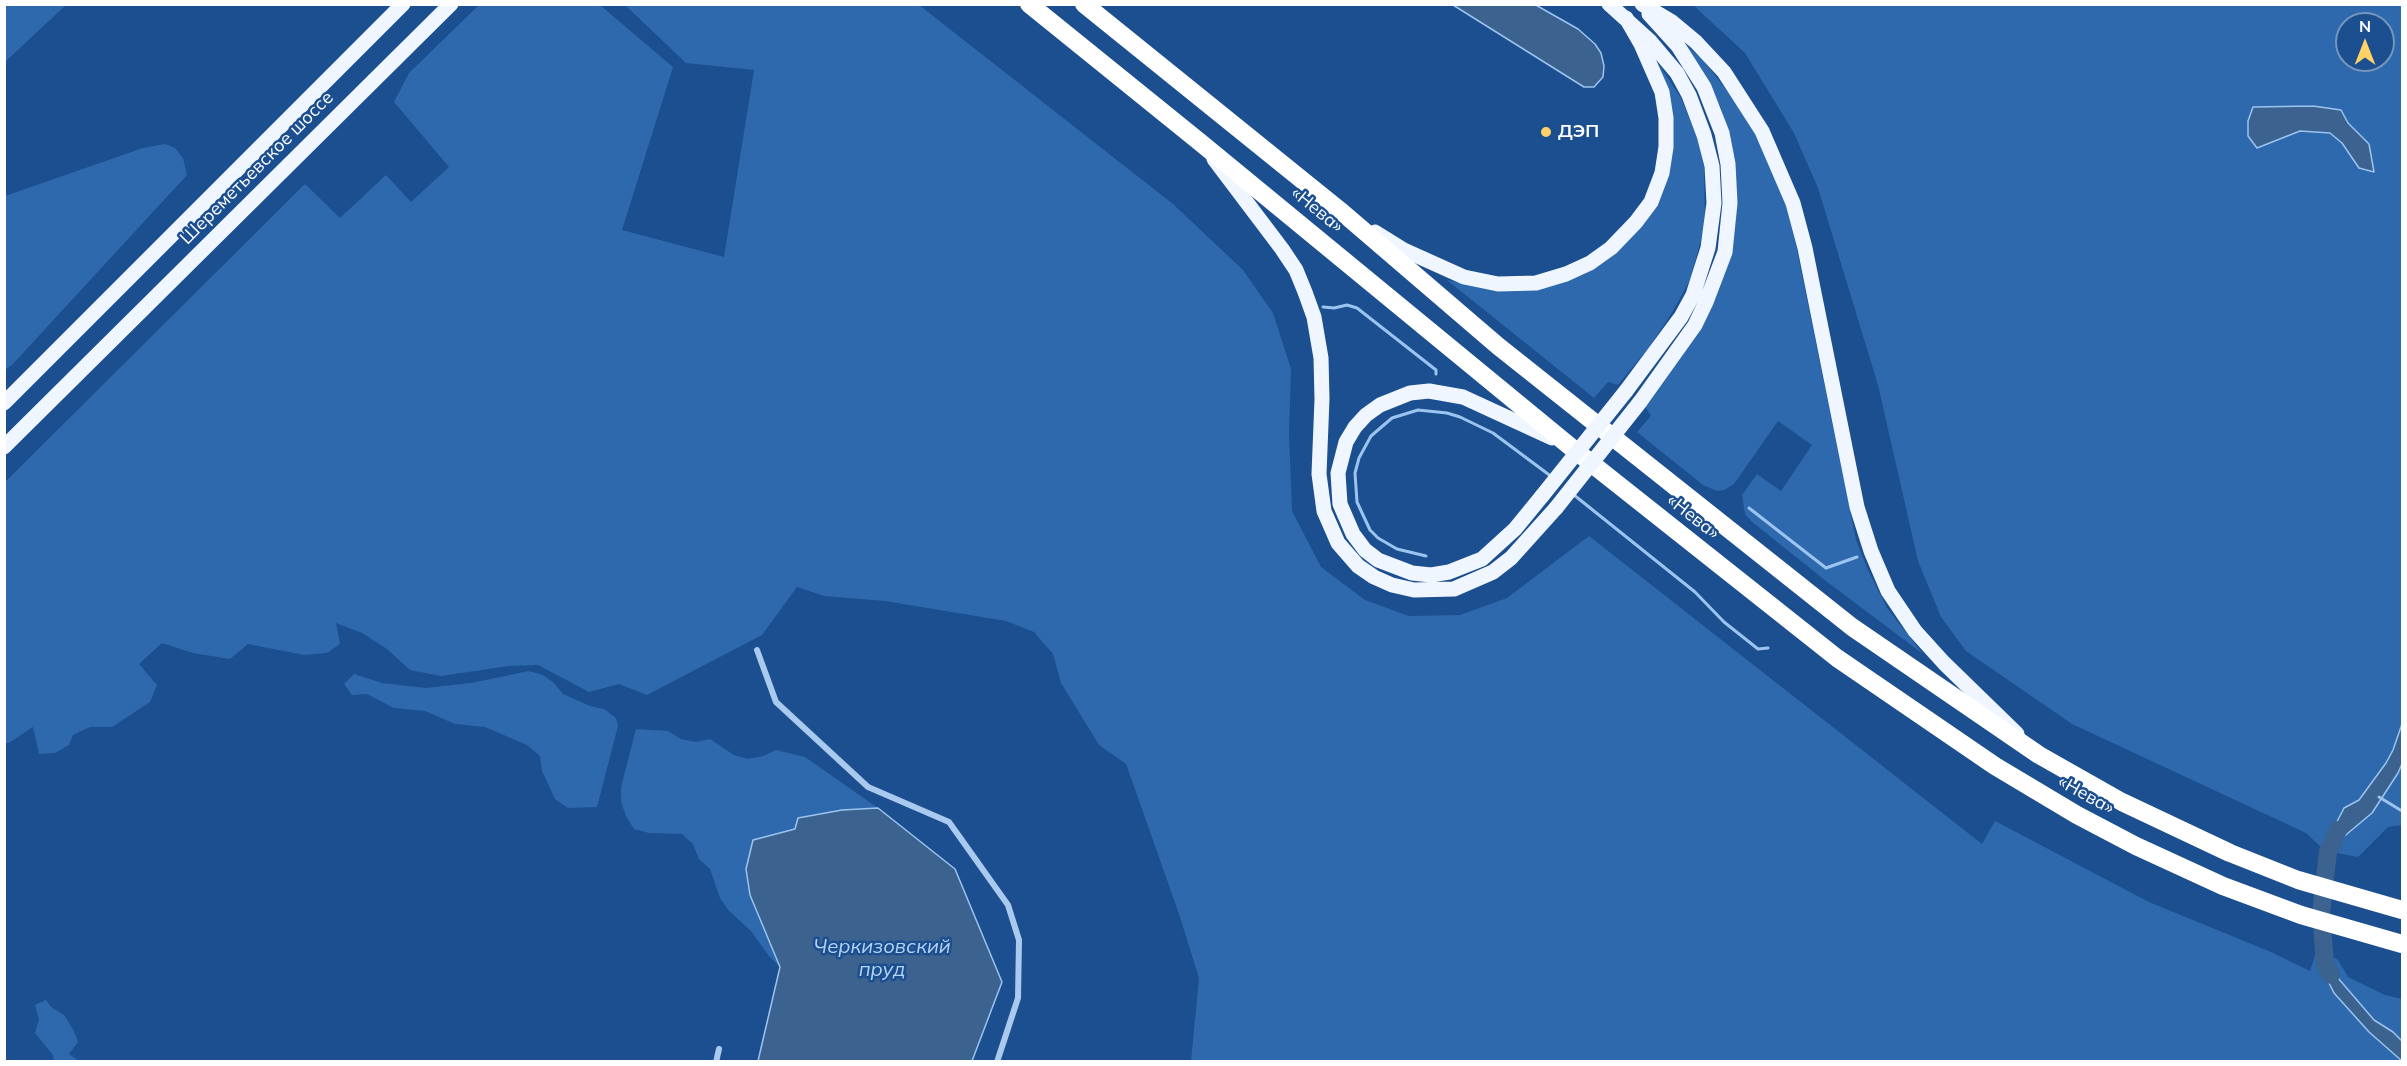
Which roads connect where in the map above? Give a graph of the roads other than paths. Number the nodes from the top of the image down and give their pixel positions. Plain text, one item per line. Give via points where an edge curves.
1 (403, 4) edge
2 (451, 4) edge
3 (1029, 4) edge
4 (1084, 4) edge
5 (1609, 4) edge
6 (1640, 4) edge
7 (1626, 18) junction
8 (1201, 143) junction
9 (1342, 213) junction
10 (69, 339) junction
11 (4, 388) edge
12 (4, 403) edge
13 (4, 447) edge
14 (1572, 448) junction
15 (757, 650) dead end
16 (2039, 755) junction
17 (2403, 910) edge
18 (2403, 944) edge
19 (719, 1050) dead end
20 (716, 1062) edge
21 (998, 1062) edge

1 - 10 main road, Шереметьевское шоссе
2 - 13 main road, Шереметьевское шоссе
3 - 8 highway, «Нева»
4 - 9 highway, «Нева»
5 - 7 main road
6 - 8 main road, bridge via 1678,46 1704,87 1722,132 1730,203 1725,252 1695,325 1556,508 1511,558 1493,572 1454,589 1414,590 1374,577 1348,555 1330,527 1320,493 1321,358 1314,317 1296,270
6 - 16 main road via 1696,42 1724,72 1747,104 1780,168 1805,248 1857,507 1888,591 1915,631 1944,663
7 - 9 main road via 1662,92 1666,147 1651,202 1611,248 1597,258 1566,274 1536,283 1498,284 1464,277 1404,250
7 - 14 main road, bridge via 1677,73 1689,95 1712,166 1714,203 1708,248 1693,295 1681,317 1515,529 1482,559 1449,572 1431,574 1412,573 1378,560 1353,534 1340,504 1338,473 1346,442 1366,415 1410,393 1429,391 1463,397
8 - 14 highway, «Нева»
9 - 16 highway, «Нева» via 1498,346 1852,627
10 - 11 main road
10 - 12 main road
14 - 18 highway, «Нева» via 1837,658 1995,766 2077,815 2223,886 2301,915
15 - 21 street via 776,702 868,786 949,822 1008,905 1019,940 1018,998
16 - 17 highway, «Нева» via 2182,832 2298,880
19 - 20 street

